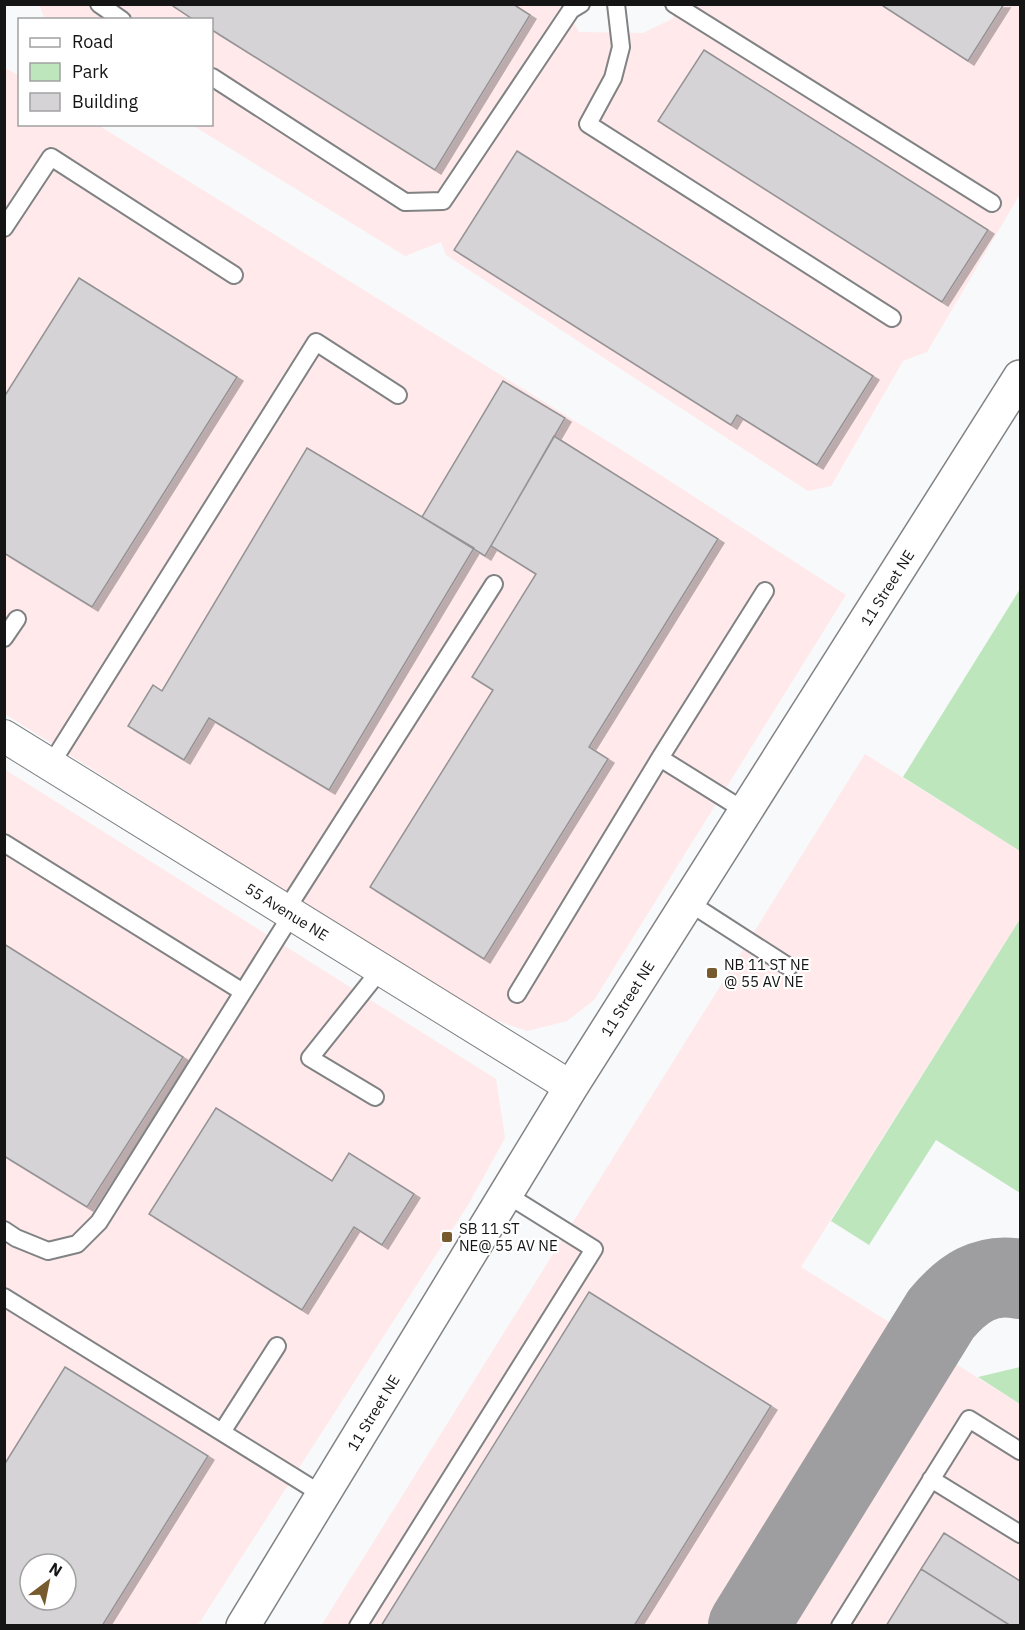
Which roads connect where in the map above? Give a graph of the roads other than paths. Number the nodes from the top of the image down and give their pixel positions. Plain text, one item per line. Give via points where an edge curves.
1 (99, 4) edge
2 (580, 4) edge
3 (616, 4) edge
4 (674, 4) edge
5 (119, 18) edge
6 (213, 78) edge
7 (992, 203) dead end
8 (4, 228) edge
9 (234, 275) dead end
10 (892, 318) dead end
11 (1020, 377) edge
12 (398, 395) dead end
13 (494, 584) dead end
14 (765, 591) dead end
15 (17, 619) dead end
16 (4, 638) edge
17 (4, 735) edge
18 (660, 758) junction
19 (51, 764) junction
20 (746, 811) junction
21 (4, 843) edge
22 (688, 902) junction
23 (289, 912) junction
24 (789, 967) dead end
25 (381, 969) junction
26 (243, 992) junction
27 (517, 994) dead end
28 (571, 1087) junction
29 (375, 1097) dead end
30 (506, 1194) junction
31 (4, 1230) edge
32 (4, 1298) edge
33 (277, 1346) dead end
34 (222, 1432) junction
35 (1020, 1451) edge
36 (931, 1479) junction
37 (323, 1495) junction
38 (1020, 1534) edge
39 (243, 1626) edge
40 (358, 1626) edge
41 (840, 1626) edge

1 - 5 lane
2 - 6 lane via 571,10 442,201 405,202
3 - 10 lane via 621,47 613,78 588,124
4 - 7 lane
8 - 9 lane via 51,157
11 - 20 street, 11 Street NE
12 - 19 lane via 316,342
13 - 23 lane
14 - 18 lane
15 - 16 lane
17 - 19 street, 55 Avenue NE
18 - 20 lane
18 - 27 lane
19 - 23 street, 55 Avenue NE
20 - 22 street, 11 Street NE
21 - 26 lane
22 - 24 lane
22 - 28 street, 11 Street NE
23 - 25 street, 55 Avenue NE
23 - 26 lane
25 - 28 street, 55 Avenue NE
25 - 29 lane via 310,1058
26 - 31 lane via 99,1222 77,1244 48,1251
28 - 30 street, 11 Street NE
30 - 37 street, 11 Street NE
30 - 40 lane via 594,1249
32 - 34 lane
33 - 34 lane
34 - 37 lane
35 - 36 lane via 969,1419
36 - 38 lane
36 - 41 lane
37 - 39 street, 11 Street NE

